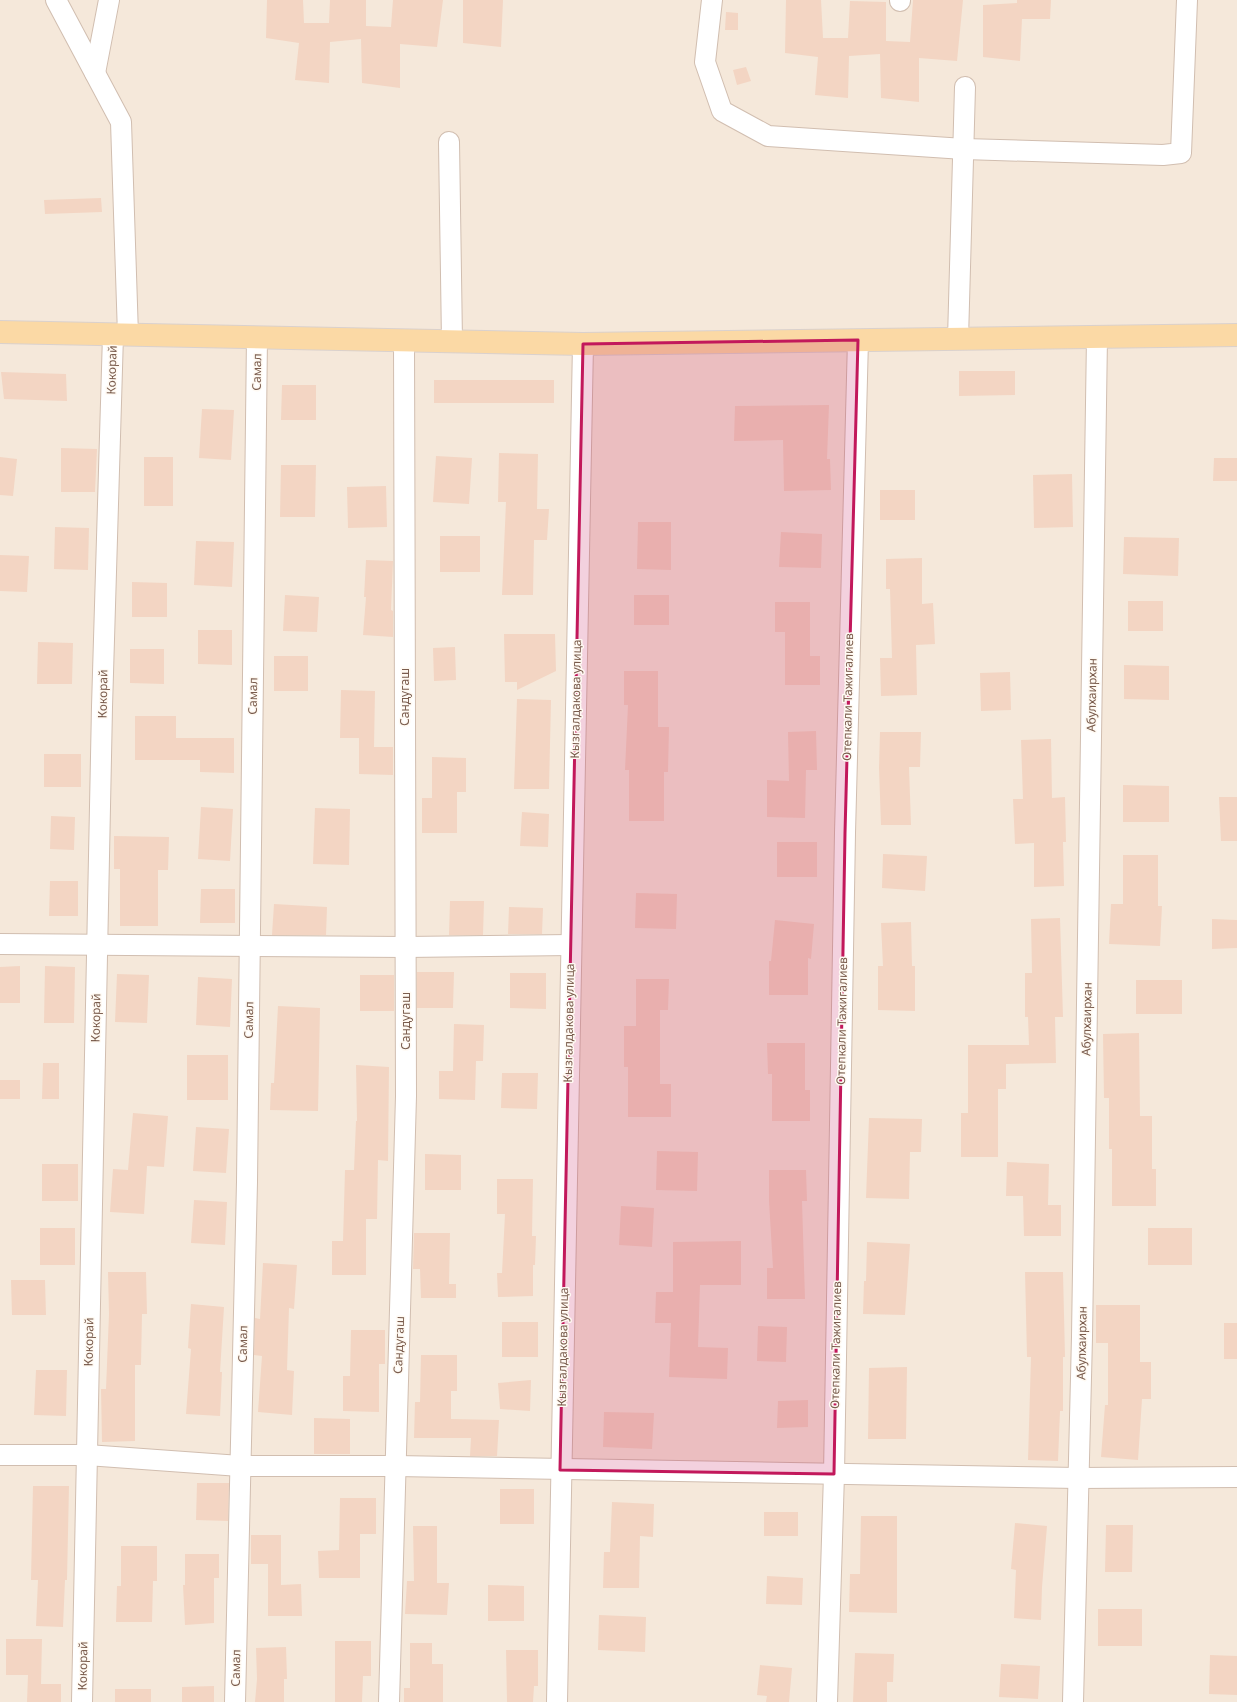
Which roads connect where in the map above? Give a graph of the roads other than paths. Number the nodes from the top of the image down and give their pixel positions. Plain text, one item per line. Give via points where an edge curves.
1 (56, 0) edge
2 (109, 0) edge
3 (712, 0) edge
4 (1187, 0) edge
5 (95, 73) junction
6 (965, 87) dead end
7 (449, 142) dead end
8 (964, 149) junction
9 (0, 332) edge
10 (121, 335) junction
11 (1237, 335) edge
12 (257, 337) junction
13 (1097, 337) junction
14 (958, 339) junction
15 (404, 340) junction
16 (858, 340) junction
17 (452, 341) junction
18 (583, 344) junction
19 (0, 944) edge
20 (98, 945) junction
21 (250, 945) junction
22 (571, 945) junction
23 (406, 947) junction
24 (0, 1455) edge
25 (87, 1455) junction
26 (240, 1466) junction
27 (396, 1466) junction
28 (560, 1470) junction
29 (834, 1474) junction
30 (1237, 1477) edge
31 (1078, 1478) junction
32 (82, 1702) edge
33 (235, 1702) edge
34 (389, 1702) edge
35 (557, 1702) edge
36 (827, 1702) edge
37 (1073, 1702) edge

1 - 5 street, Кокорай
2 - 5 street
3 - 8 street via 705,62 722,111 768,136
4 - 8 street via 1181,153 1162,155
5 - 10 street, Кокорай via 121,122
6 - 8 street
7 - 17 street
8 - 14 street
9 - 10 main road
10 - 12 main road
10 - 20 street, Кокорай
11 - 13 main road
12 - 15 main road
12 - 21 street, Самал
13 - 14 main road
13 - 31 street, Абулхаирхан
14 - 16 main road
15 - 17 main road
15 - 23 street, Сандугаш
16 - 18 main road
16 - 29 street, Отепкали Тажигалиев via 845,832
17 - 18 main road
18 - 22 street, Кызгалдакова улица
19 - 20 street
20 - 21 street
20 - 25 street, Кокорай
21 - 23 street
21 - 26 street, Самал
22 - 23 street
22 - 28 street, Кызгалдакова улица
23 - 27 street, Сандугаш via 406,1096
24 - 25 street
25 - 26 street
25 - 32 street, Кокорай
26 - 27 street
26 - 33 street, Самал
27 - 28 street
27 - 34 street, Сандугаш
28 - 29 street
28 - 35 street, Кызгалдакова улица
29 - 31 street
29 - 36 street, Отепкали Тажигалиев
30 - 31 street
31 - 37 street, Абулхаирхан

